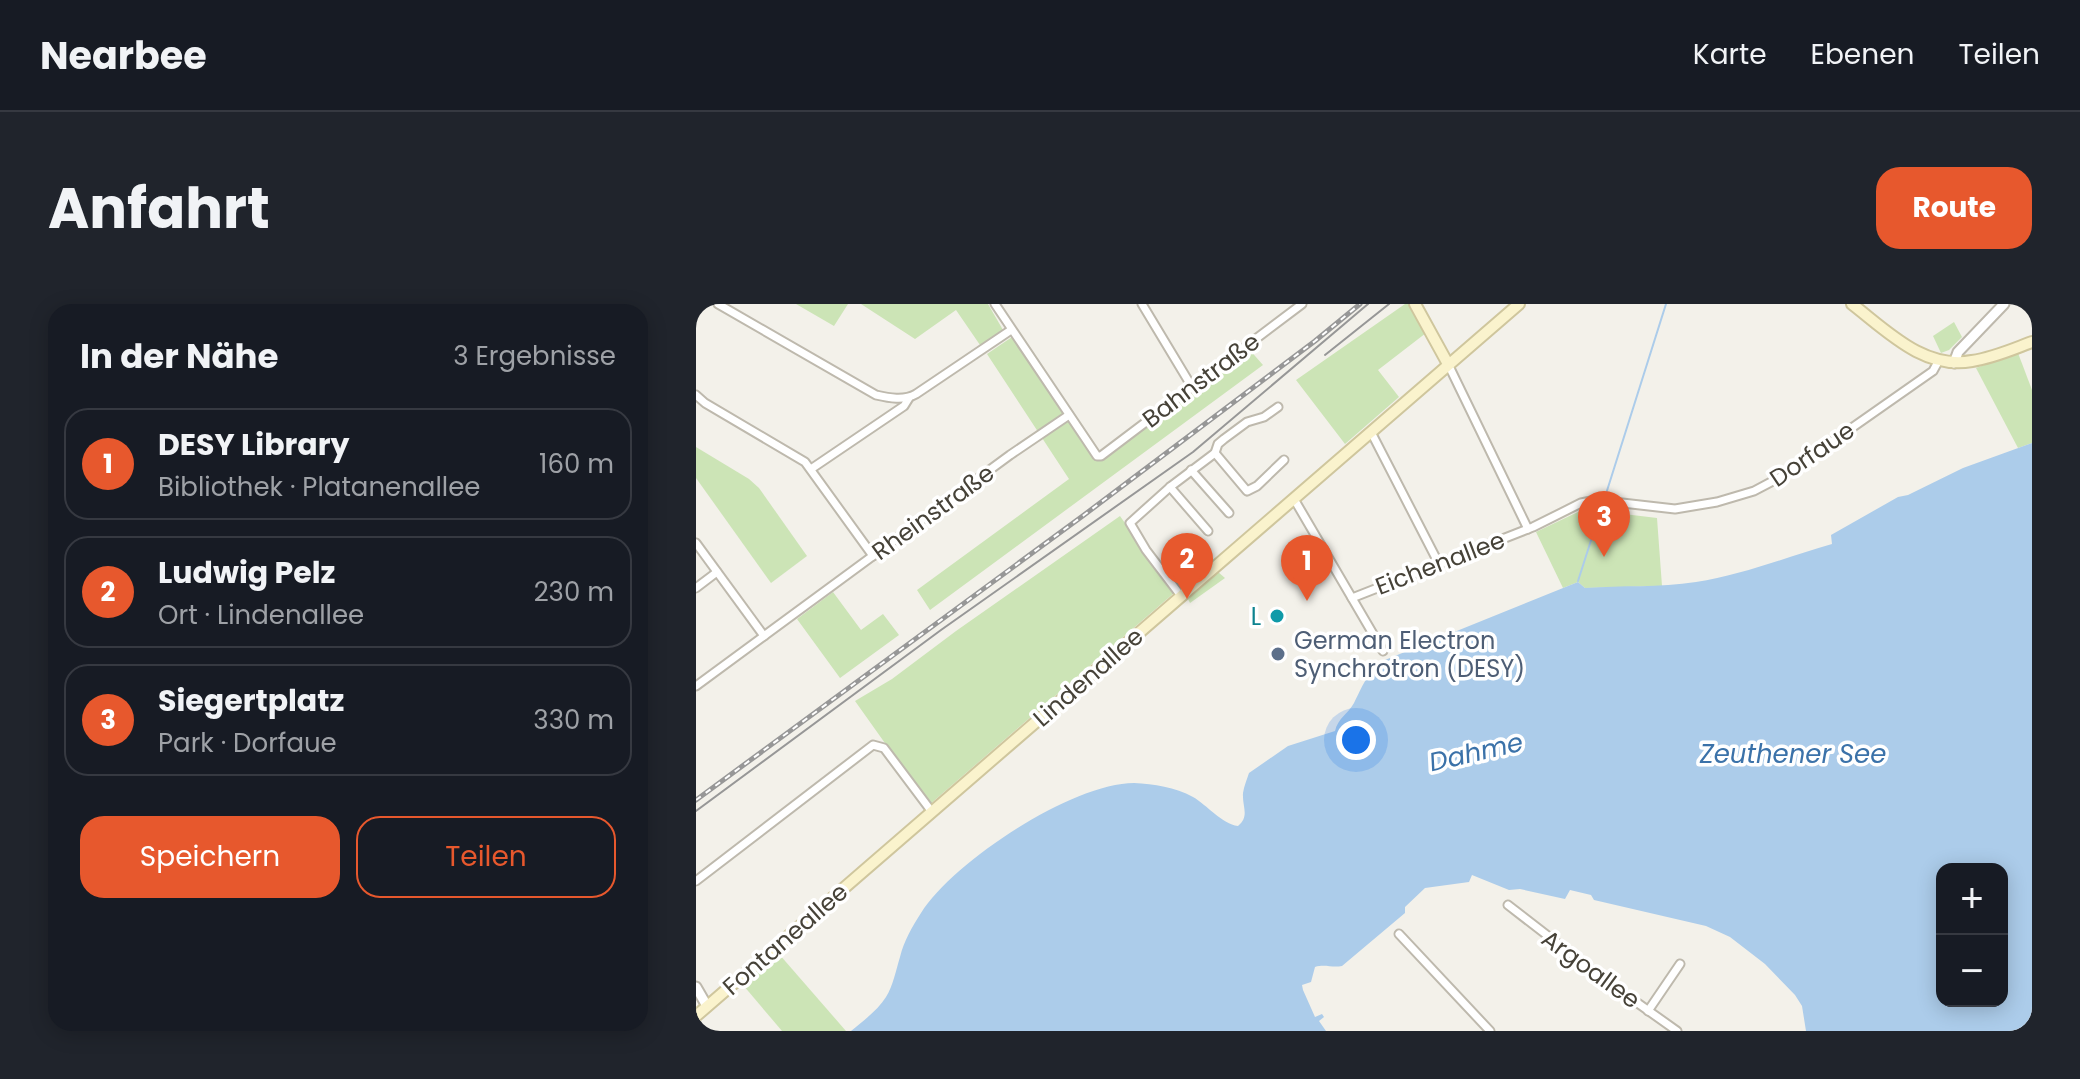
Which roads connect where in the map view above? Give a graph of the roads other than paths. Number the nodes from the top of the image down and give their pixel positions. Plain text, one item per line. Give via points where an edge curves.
1 (718, 304) edge
2 (995, 304) edge
3 (1142, 304) edge
4 (1284, 304) edge
5 (1302, 304) edge
6 (1415, 304) edge
7 (1519, 304) edge
8 (1852, 304) edge
9 (2004, 304) edge
10 (1290, 313) junction
11 (1011, 330) junction
12 (2032, 342) edge
13 (1939, 360) junction
14 (1954, 363) junction
15 (1448, 364) junction
16 (1192, 387) junction
17 (696, 395) edge
18 (909, 398) junction
19 (1278, 407) dead end
20 (1069, 415) junction
21 (1371, 432) junction
22 (1215, 453) junction
23 (1284, 460) dead end
24 (811, 469) junction
25 (1191, 470) junction
26 (1170, 487) junction
27 (1294, 499) junction
28 (1229, 513) dead end
29 (1528, 529) junction
30 (1208, 531) dead end
31 (696, 543) edge
32 (873, 556) junction
33 (1439, 564) junction
34 (717, 572) junction
35 (696, 588) edge
36 (1181, 596) junction
37 (1352, 598) junction
38 (764, 636) junction
39 (1383, 651) dead end
40 (696, 686) edge
41 (932, 812) junction
42 (873, 863) joint
43 (696, 881) edge
44 (1508, 905) dead end
45 (1399, 934) dead end
46 (1680, 964) dead end
47 (696, 987) edge
48 (707, 1006) junction
49 (1648, 1011) junction
50 (696, 1016) edge
51 (1490, 1031) edge
52 (1677, 1031) edge

1 - 18 street via 876,395
2 - 11 street
3 - 16 street
4 - 10 street
5 - 10 street, Bahnstraße
6 - 15 main road
7 - 15 main road, Lindenallee
8 - 13 main road via 1917,352
9 - 14 street via 1958,352
10 - 16 street, Bahnstraße
11 - 18 street
11 - 20 street
12 - 14 main road
13 - 14 main road
13 - 29 street, Dorfaue via 1933,371 1768,485 1675,509 1596,500
15 - 21 main road, Lindenallee
15 - 29 street
16 - 20 street, Bahnstraße via 1101,456
17 - 24 street
18 - 24 street
19 - 22 street via 1247,422 1218,444
20 - 32 street, Rheinstraße
21 - 27 main road, Lindenallee
21 - 33 street
22 - 23 street via 1247,491
22 - 25 street
24 - 32 street
25 - 26 street
25 - 28 street
26 - 30 street
26 - 36 street via 1130,523
27 - 36 main road, Lindenallee
27 - 37 street
29 - 33 street, Eichenallee
31 - 34 street
32 - 38 street, Rheinstraße
33 - 37 street, Eichenallee
34 - 35 street
34 - 38 street
36 - 41 main road, Lindenallee
37 - 39 street
38 - 40 street, Rheinstraße
41 - 42 main road, Lindenallee
41 - 43 street via 884,748 873,745
42 - 48 main road, Fontaneallee
44 - 49 street, Argoallee
45 - 51 street
46 - 49 street
47 - 48 street
48 - 50 main road, Fontaneallee
49 - 52 street, Argoallee

